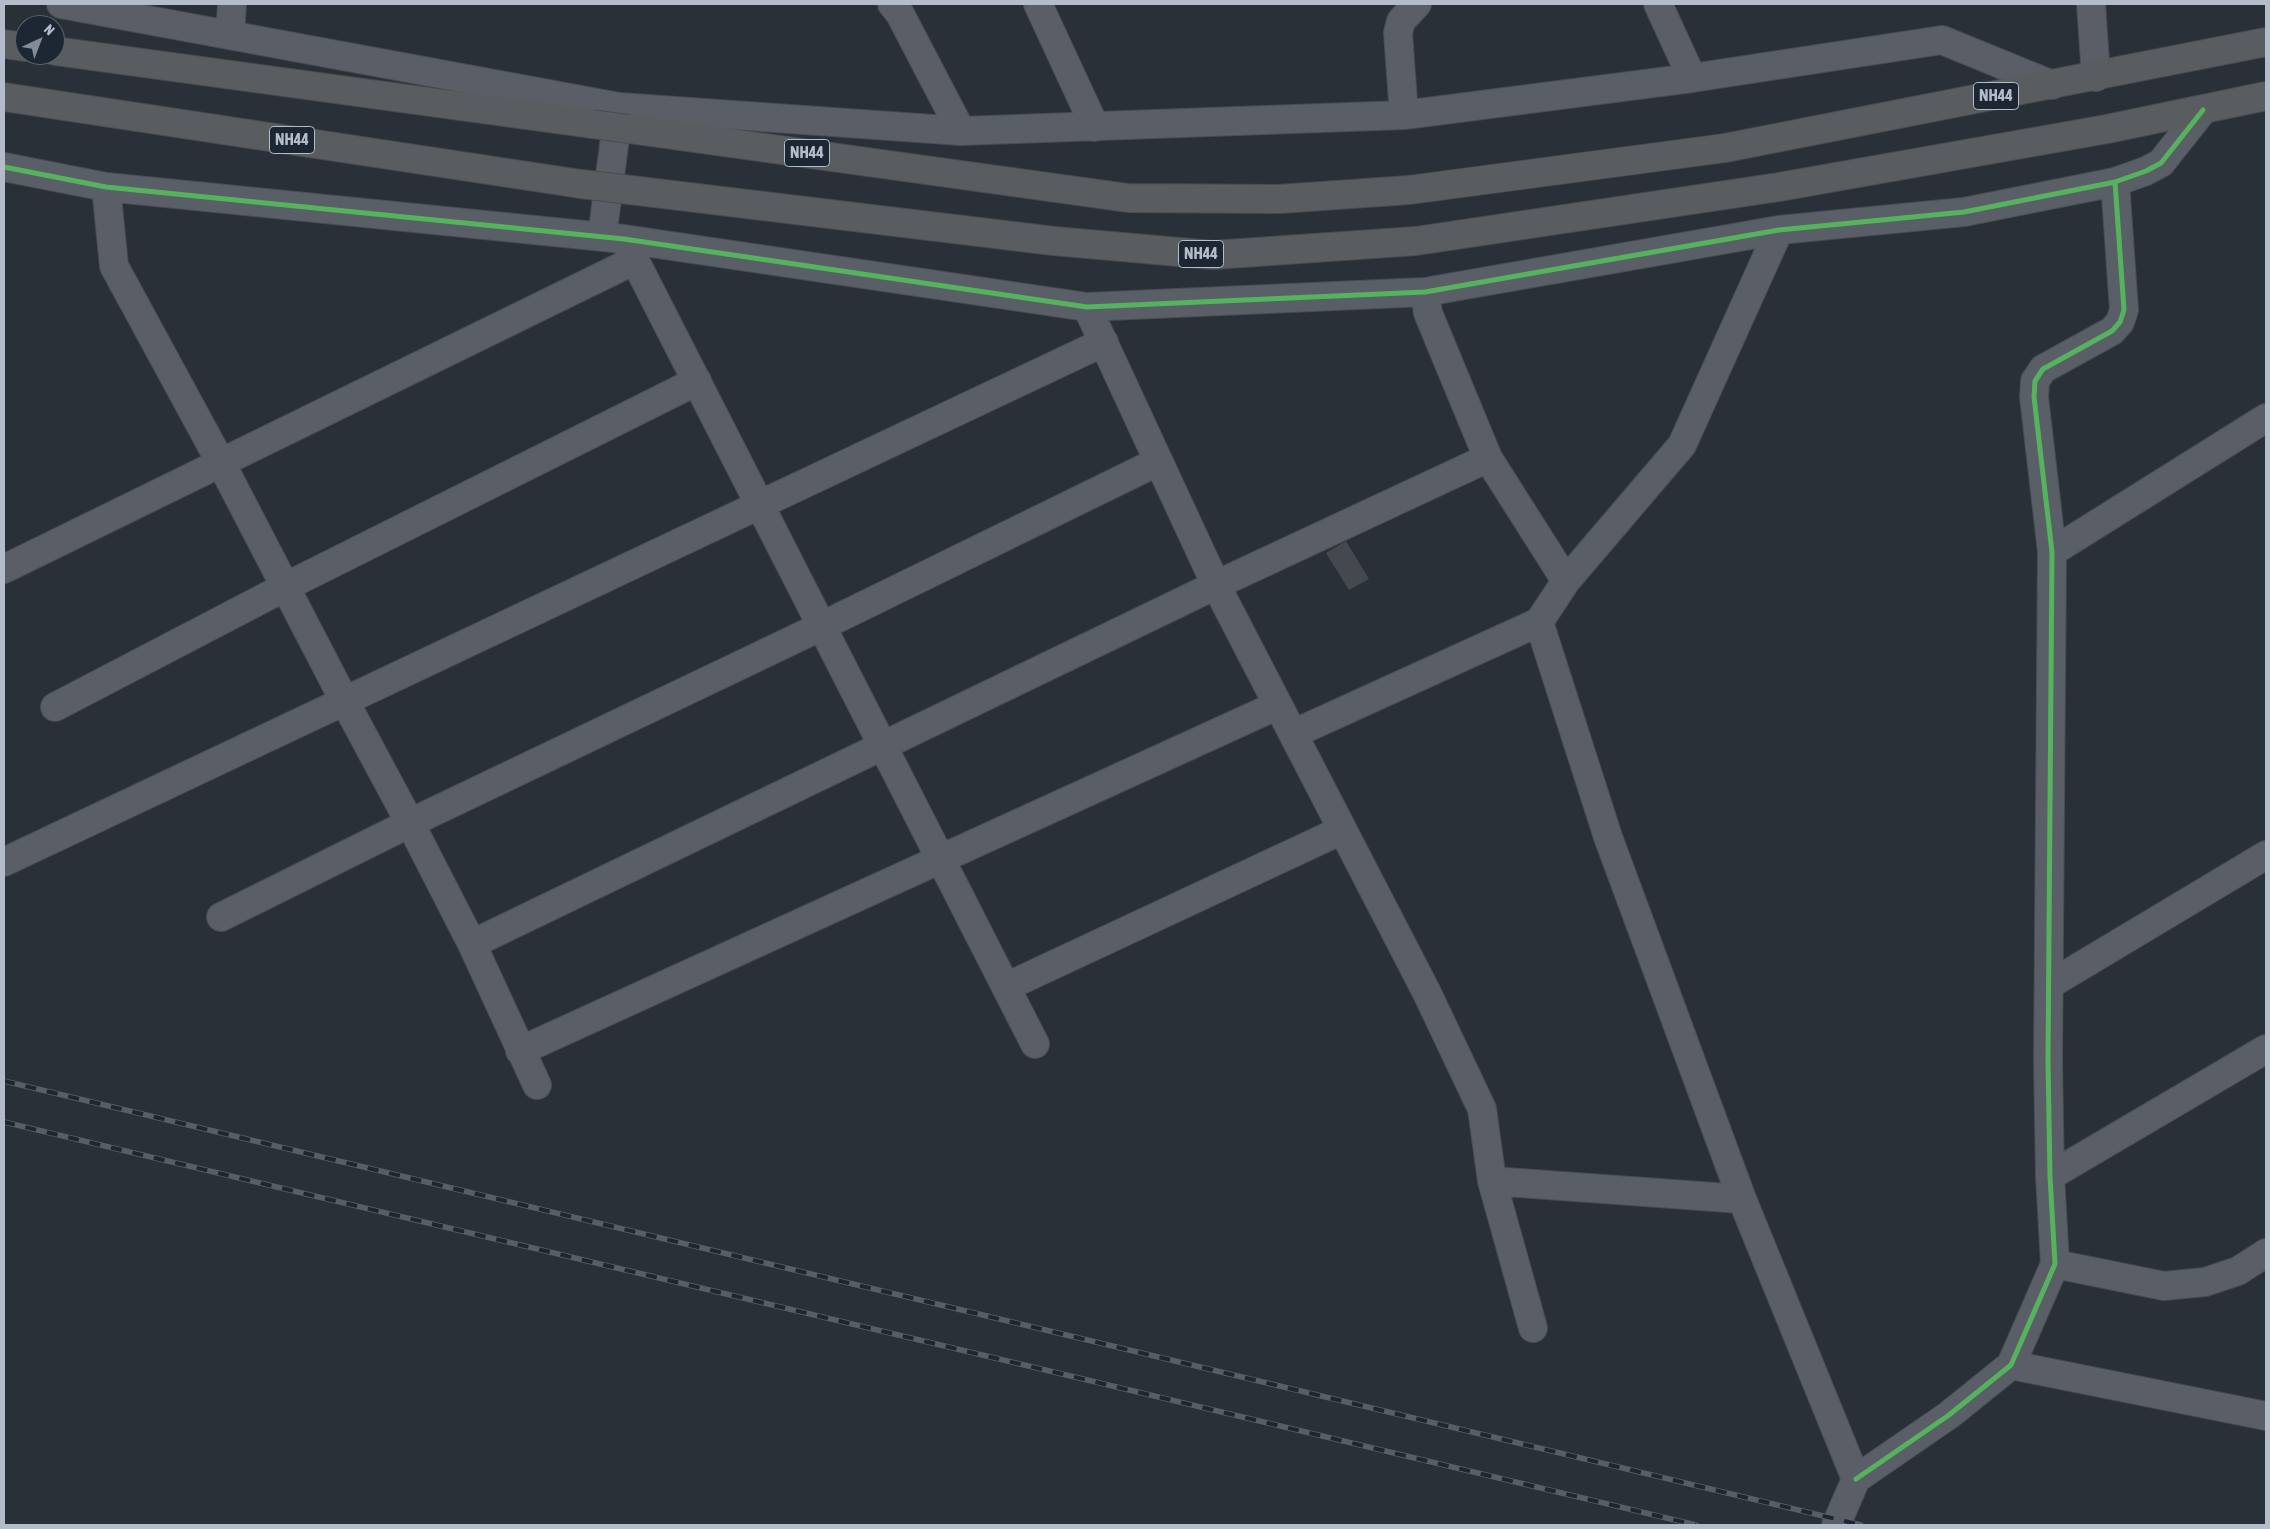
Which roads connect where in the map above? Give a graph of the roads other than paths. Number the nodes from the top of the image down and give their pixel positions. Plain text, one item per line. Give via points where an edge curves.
1 (61, 4) edge
2 (232, 4) edge
3 (892, 4) edge
4 (1038, 4) edge
5 (1417, 4) edge
6 (1658, 4) edge
7 (2091, 4) edge
8 (230, 34) junction
9 (2266, 42) edge
10 (65, 52) edge
11 (2096, 77) junction
12 (1692, 78) junction
13 (2052, 85) junction
14 (2266, 96) edge
15 (4, 97) edge
16 (2203, 110) junction
17 (1404, 115) junction
18 (624, 118) junction
19 (1095, 127) junction
20 (961, 131) junction
21 (4, 167) edge
22 (2115, 182) junction
23 (106, 187) junction
24 (1779, 230) junction
25 (620, 245) junction
26 (1425, 292) junction
27 (1087, 307) junction
28 (1104, 342) junction
29 (697, 381) junction
30 (2266, 418) edge
31 (1488, 458) junction
32 (1157, 462) junction
33 (221, 464) junction
34 (760, 504) junction
35 (2052, 552) junction
36 (4, 569) edge
37 (1566, 581) junction
38 (1216, 585) junction
39 (285, 587) junction
40 (1539, 622) junction
41 (822, 626) junction
42 (344, 700) junction
43 (1278, 705) junction
44 (54, 707) dead end
45 (1293, 734) junction
46 (882, 745) junction
47 (410, 823) junction
48 (1342, 830) junction
49 (2266, 855) edge
50 (941, 859) junction
51 (4, 862) edge
52 (221, 918) dead end
53 (472, 944) junction
54 (2049, 985) junction
55 (1006, 987) junction
56 (1035, 1044) dead end
57 (2266, 1048) edge
58 (520, 1051) junction
59 (536, 1085) dead end
60 (2050, 1176) junction
61 (1492, 1181) junction
62 (1742, 1199) junction
63 (2266, 1253) edge
64 (2055, 1264) junction
65 (1533, 1328) dead end
66 (2011, 1365) junction
67 (2266, 1416) edge
68 (1856, 1479) junction
69 (1836, 1525) edge

1 - 8 street
2 - 8 street
3 - 20 street
4 - 19 street
5 - 17 street via 1401,22 1398,33
6 - 12 street
7 - 11 street
8 - 18 street
9 - 11 highway, NH44
10 - 18 highway, NH44, bridge via 592,124
11 - 13 highway, NH44
12 - 13 street via 1942,40
12 - 17 street
13 - 18 highway, NH44 via 1725,148 1409,190 1279,199 1128,198
14 - 16 highway, NH44
15 - 16 highway, NH44, bridge via 581,184 1054,242 1213,255 1426,240 1779,187 2107,130
16 - 22 street via 2161,162
17 - 19 street
18 - 20 street
18 - 25 street
19 - 20 street
21 - 23 street
22 - 24 street via 1964,212
22 - 35 street via 2124,310 2120,322 2112,332 2043,370 2035,381 2034,397
23 - 25 street
23 - 33 street via 114,266
24 - 26 street
24 - 37 street via 1682,445
25 - 27 street
25 - 29 street
25 - 33 street
26 - 27 street
26 - 31 street via 1428,312
27 - 28 street
28 - 32 street
28 - 34 street
29 - 34 street
29 - 39 street
30 - 35 street
31 - 37 street
31 - 38 street
32 - 38 street
32 - 41 street
33 - 36 street
33 - 39 street
34 - 41 street
34 - 42 street
35 - 54 street
37 - 40 street
38 - 43 street
38 - 46 street
39 - 42 street
39 - 44 street
40 - 45 street
40 - 62 street via 1608,836
41 - 46 street
41 - 47 street
42 - 47 street
42 - 51 street
43 - 45 street
43 - 50 street
45 - 48 street
46 - 50 street
46 - 53 street
47 - 52 street
47 - 53 street
48 - 55 street
48 - 61 street via 1427,993 1482,1109
49 - 54 street
50 - 55 street
50 - 58 street
53 - 58 street
54 - 60 street
55 - 56 street
57 - 60 street
58 - 59 street
60 - 64 street
61 - 62 street
61 - 65 street
62 - 68 street
63 - 64 street via 2238,1271 2205,1282 2164,1286
64 - 66 street
66 - 67 street
66 - 68 street via 1949,1415
68 - 69 street

